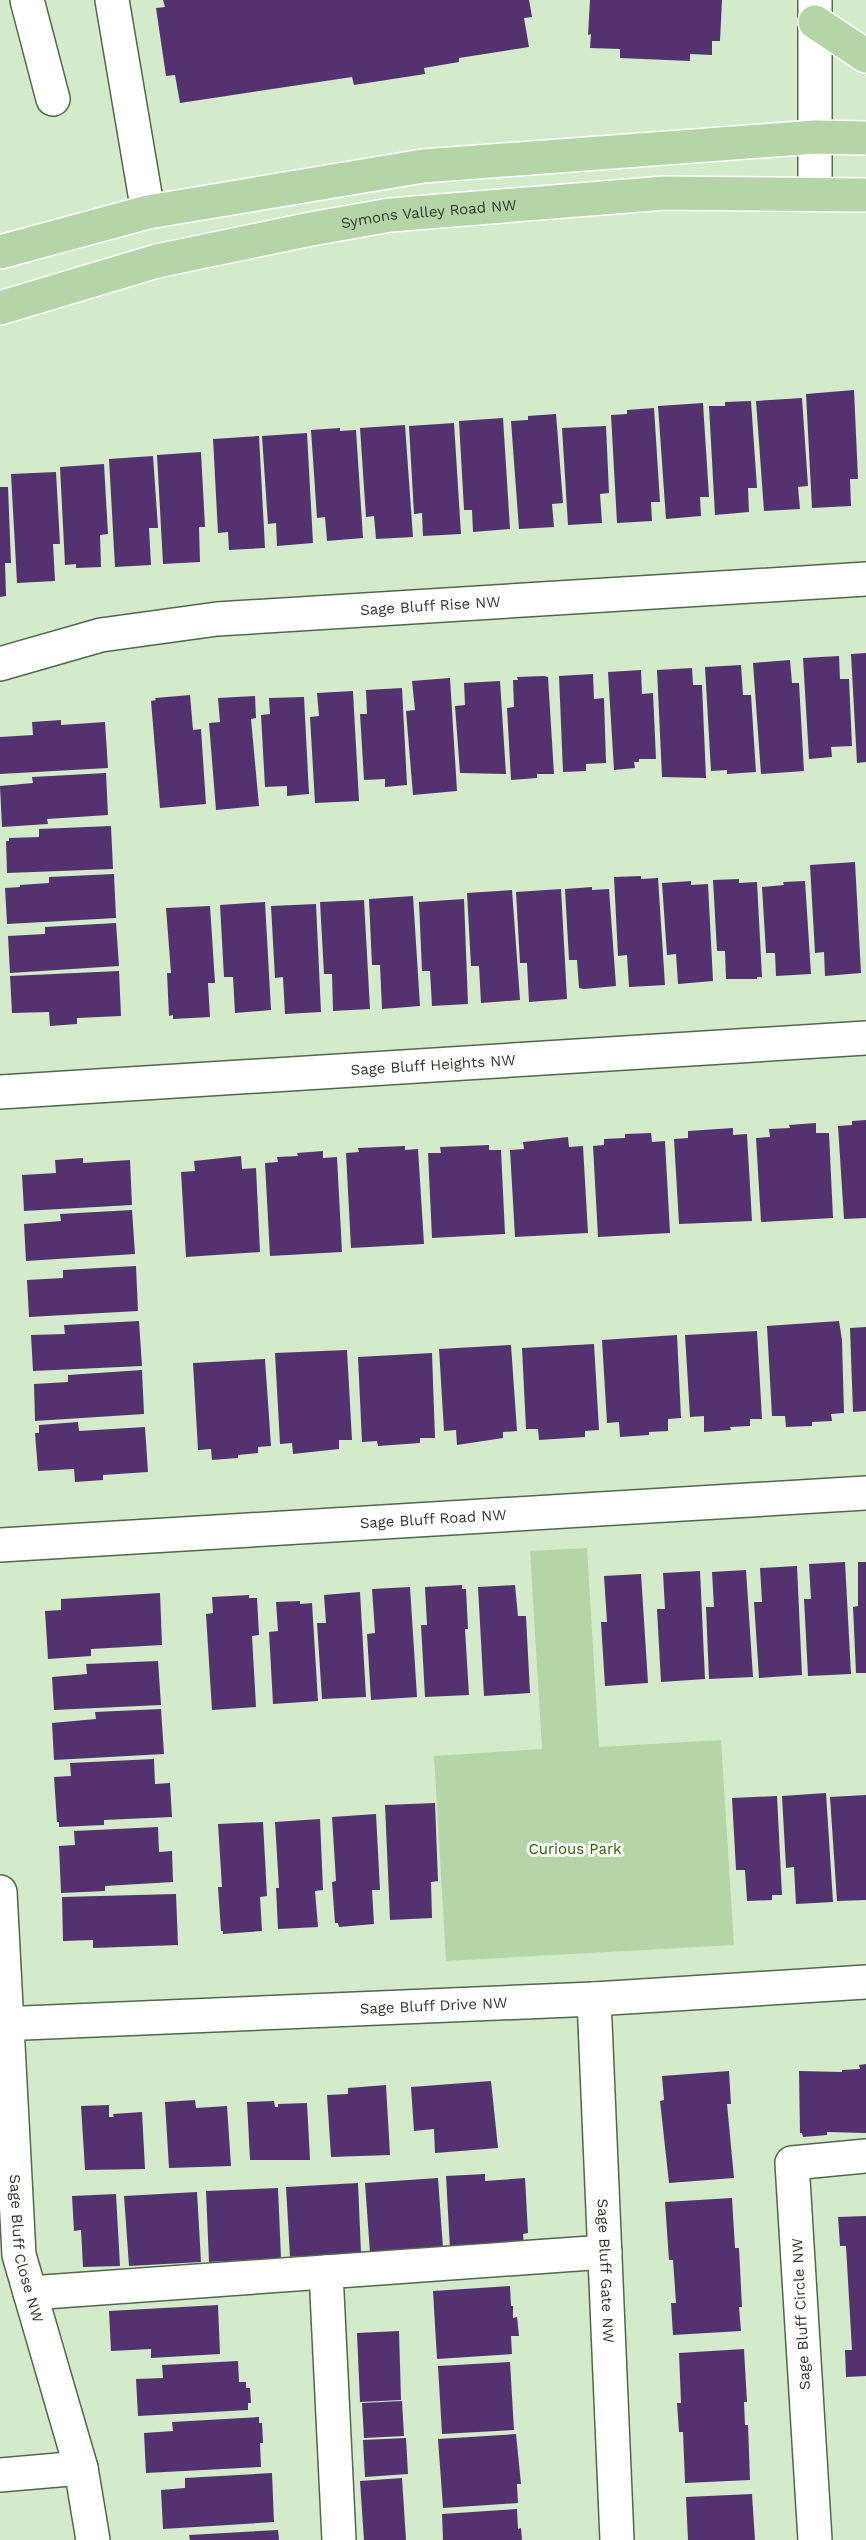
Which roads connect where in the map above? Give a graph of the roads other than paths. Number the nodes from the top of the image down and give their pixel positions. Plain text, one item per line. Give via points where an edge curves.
1 (27, 0) edge
2 (112, 0) edge
3 (815, 11) edge
4 (866, 56) edge
5 (53, 99) dead end
6 (815, 137) junction
7 (866, 138) edge
8 (815, 194) junction
9 (866, 195) edge
10 (148, 212) junction
11 (0, 252) edge
12 (0, 308) edge
13 (866, 579) edge
14 (0, 664) edge
15 (866, 1038) edge
16 (0, 1092) edge
17 (866, 1493) edge
18 (0, 1545) edge
19 (0, 1892) edge
20 (866, 1982) edge
21 (594, 1999) junction
22 (4, 2024) edge
23 (866, 2156) edge
24 (605, 2252) junction
25 (326, 2272) junction
26 (30, 2293) junction
27 (81, 2468) junction
28 (0, 2475) edge
29 (93, 2540) edge
30 (339, 2540) edge
31 (617, 2540) edge
32 (815, 2540) edge

1 - 5 street
2 - 10 street
3 - 4 main road
3 - 6 street
6 - 7 main road
6 - 8 street
6 - 10 main road via 423,166
8 - 9 main road, Symons Valley Road NW
8 - 12 main road, Symons Valley Road NW via 665,193 390,215 156,261
10 - 11 main road
13 - 14 street, Sage Bluff Rise NW via 217,619 101,635
15 - 16 street, Sage Bluff Heights NW
17 - 18 street, Sage Bluff Road NW
19 - 22 street, Sage Bluff Close NW
20 - 21 street, Sage Bluff Drive NW
21 - 22 street, Sage Bluff Drive NW
21 - 24 street, Sage Bluff Gate NW
22 - 26 street, Sage Bluff Close NW via 19,2255
23 - 32 street, Sage Bluff Circle NW via 792,2163
24 - 25 street
24 - 31 street, Sage Bluff Gate NW
25 - 26 street
25 - 30 street
26 - 27 street, Sage Bluff Close NW
27 - 28 street
27 - 29 street, Sage Bluff Close NW

